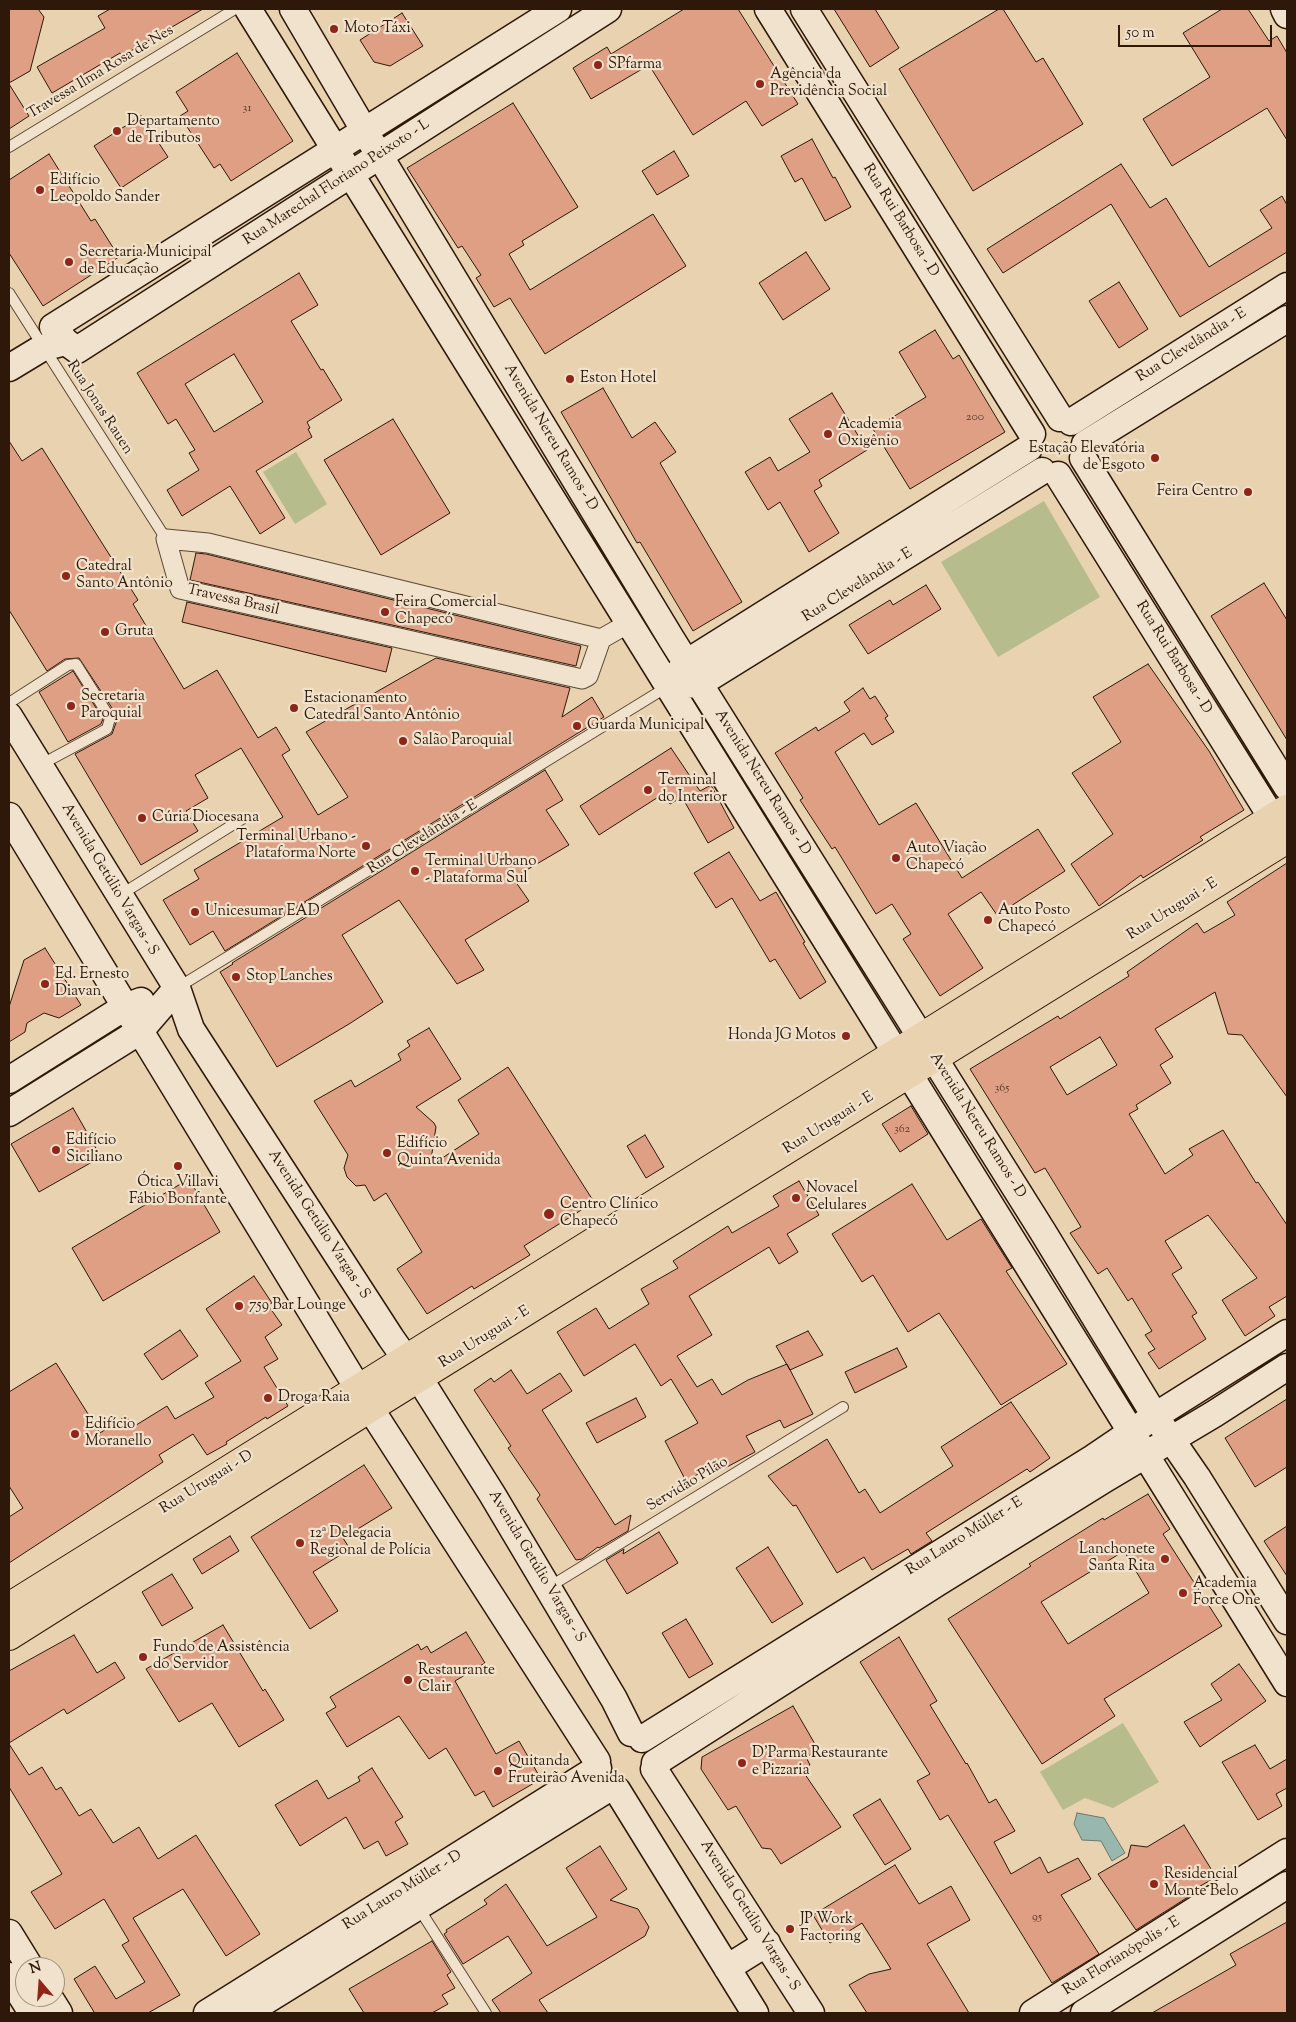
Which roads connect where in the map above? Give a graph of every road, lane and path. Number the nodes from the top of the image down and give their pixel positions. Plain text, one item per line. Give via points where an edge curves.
1 (236, 9) edge
2 (248, 9) edge
3 (293, 9) edge
4 (558, 9) edge
5 (608, 9) edge
6 (768, 9) edge
7 (804, 9) edge
8 (1284, 9) edge
9 (1287, 15) edge
10 (364, 130) junction
11 (9, 147) edge
12 (335, 149) junction
13 (379, 156) junction
14 (350, 174) junction
15 (1287, 286) edge
16 (9, 293) edge
17 (1287, 319) edge
18 (1214, 332) junction
19 (54, 345) junction
20 (1230, 354) junction
21 (9, 368) edge
22 (1065, 420) junction
23 (1030, 441) junction
24 (1084, 451) junction
25 (1050, 473) junction
26 (166, 538) junction
27 (629, 623) junction
28 (1169, 624) junction
29 (601, 638) junction
30 (693, 673) junction
31 (668, 686) junction
32 (9, 703) edge
33 (9, 716) edge
34 (40, 765) junction
35 (1287, 787) edge
36 (9, 816) edge
37 (242, 819) dead end
38 (1284, 830) edge
39 (119, 896) junction
40 (177, 988) junction
41 (125, 1008) junction
42 (140, 1031) junction
43 (928, 1048) junction
44 (902, 1064) junction
45 (9, 1080) edge
46 (9, 1113) edge
47 (1043, 1232) junction
48 (1018, 1249) junction
49 (1287, 1333) edge
50 (1287, 1367) edge
51 (413, 1369) junction
52 (364, 1399) junction
53 (843, 1407) dead end
54 (1153, 1411) junction
55 (1126, 1425) junction
56 (1174, 1444) junction
57 (1148, 1460) junction
58 (548, 1587) junction
59 (9, 1607) edge
60 (1287, 1621) edge
61 (9, 1636) edge
62 (1287, 1683) edge
63 (637, 1736) junction
64 (654, 1766) junction
65 (606, 1777) junction
66 (1287, 1852) edge
67 (1287, 1885) edge
68 (412, 1897) junction
69 (9, 1933) edge
70 (766, 1943) junction
71 (1124, 1956) junction
72 (24, 1957) edge
73 (727, 1968) junction
74 (9, 1976) edge
75 (1137, 1979) junction
76 (32, 2013) edge
77 (209, 2013) edge
78 (246, 2013) edge
79 (486, 2013) edge
80 (755, 2013) edge
81 (811, 2013) edge
82 (1033, 2013) edge
83 (1084, 2013) edge

1 - 11 lane, Travessa Ilma Rosa de Nes
2 - 12 street, Avenida Nereu Ramos - D
3 - 10 street, Avenida Nereu Ramos - D
4 - 10 street, Rua Marechal Floriano Peixoto - L
5 - 13 street, Rua Marechal Floriano Peixoto - L
6 - 23 street, Rua Rui Barbosa - D
7 - 22 street, Rua Rui Barbosa - D
8 - 9 street
10 - 12 street, Rua Marechal Floriano Peixoto - L
10 - 13 street, Avenida Nereu Ramos - D
12 - 14 street, Avenida Nereu Ramos - D
12 - 19 street, Rua Marechal Floriano Peixoto - L via 53,327
13 - 14 street, Rua Marechal Floriano Peixoto - L
13 - 30 street, Avenida Nereu Ramos - D
14 - 19 street, Rua Marechal Floriano Peixoto - L via 77,350
14 - 27 street, Avenida Nereu Ramos - D
15 - 18 street, Rua Clevelândia - E
16 - 19 lane, Rua Jonas Rauen
17 - 20 street, Rua Clevelândia - E
18 - 20 street
18 - 22 street, Rua Clevelândia - E
19 - 21 street
19 - 26 lane, Rua Jonas Rauen
20 - 24 street, Rua Clevelândia - E
22 - 23 street via 1042,423
22 - 24 street via 1081,431
23 - 25 street via 1032,462
23 - 30 street, Rua Clevelândia - E
24 - 25 street via 1072,471
24 - 28 street, Rua Rui Barbosa - D
25 - 28 street, Rua Rui Barbosa - D
25 - 30 street, Rua Clevelândia - E
26 - 29 street via 208,543
26 - 29 street, Travessa Brasil via 180,589 582,679 588,676
27 - 29 street
27 - 31 street, Avenida Nereu Ramos - D
28 - 35 street, Rua Rui Barbosa - D
28 - 38 street, Rua Rui Barbosa - D
30 - 31 street, Rua Clevelândia - E
30 - 43 street, Avenida Nereu Ramos - D
31 - 40 lane, Rua Clevelândia - E
31 - 44 street, Avenida Nereu Ramos - D
32 - 34 lane via 68,665 76,664 110,718 107,729
33 - 34 street, Avenida Getúlio Vargas - S
34 - 39 street, Avenida Getúlio Vargas - S
36 - 41 street
37 - 39 lane
38 - 43 main road, Rua Uruguai - E
39 - 40 street, Avenida Getúlio Vargas - S
40 - 41 street
40 - 42 street
40 - 51 street, Avenida Getúlio Vargas - S via 191,1029
41 - 42 street
41 - 45 street
42 - 46 street
42 - 52 street
43 - 44 main road, Rua Uruguai - E
43 - 47 street, Avenida Nereu Ramos - D
44 - 48 street, Avenida Nereu Ramos - D
44 - 51 main road, Rua Uruguai - E
47 - 48 street
47 - 54 street, Avenida Nereu Ramos - D
48 - 55 street, Avenida Nereu Ramos - D
49 - 54 street, Rua Lauro Müller - E
50 - 56 street, Rua Lauro Müller - E
51 - 52 main road, Rua Uruguai - E
51 - 58 street, Avenida Getúlio Vargas - S
52 - 59 main road, Rua Uruguai - D
52 - 61 main road, Rua Uruguai - D
52 - 65 street
53 - 58 lane, Servidão Pilão
54 - 55 street, Rua Lauro Müller - E
54 - 56 street, Avenida Nereu Ramos - D
55 - 57 street, Avenida Nereu Ramos - D
55 - 63 street, Rua Lauro Müller - E via 1093,1458
56 - 57 street, Rua Lauro Müller - E
56 - 60 street
57 - 62 street
57 - 64 street, Rua Lauro Müller - E via 937,1583
58 - 63 street, Avenida Getúlio Vargas - S
63 - 64 street via 651,1749
63 - 65 street via 614,1737 605,1743 600,1751
64 - 65 street via 644,1785 636,1790 626,1791
64 - 70 street, Avenida Getúlio Vargas - S
65 - 68 street, Rua Lauro Müller - D
65 - 73 street
66 - 71 street, Rua Florianópolis - E
67 - 75 street, Rua Florianópolis - E
68 - 77 street, Rua Lauro Müller - D
68 - 78 street, Rua Lauro Müller - D
68 - 79 lane
69 - 72 street
70 - 73 street
70 - 81 street, Avenida Getúlio Vargas - S
71 - 75 street
71 - 82 street, Rua Florianópolis - E
73 - 80 street
74 - 76 street
75 - 83 street, Rua Florianópolis - E

